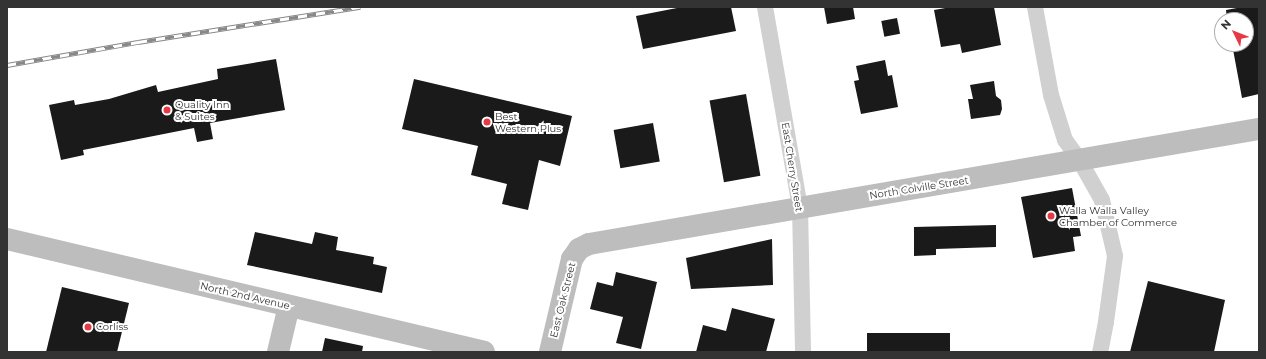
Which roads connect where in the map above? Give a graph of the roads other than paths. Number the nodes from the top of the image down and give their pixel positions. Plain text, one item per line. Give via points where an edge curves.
1 (765, 7) edge
2 (1035, 7) edge
3 (1259, 129) edge
4 (1080, 161) junction
5 (800, 208) junction
6 (7, 239) edge
7 (579, 249) joint
8 (289, 306) junction
9 (278, 352) edge
10 (484, 352) edge
11 (550, 352) edge
12 (803, 352) edge
13 (1100, 352) edge

1 - 5 street, East Cherry Street
2 - 4 street via 1051,96 1065,140
3 - 4 street, North Colville Street
4 - 5 street, North Colville Street
4 - 13 street via 1102,200 1115,256
5 - 7 street, North Colville Street via 589,244
5 - 12 street, East Cherry Street
6 - 8 street, North 2nd Avenue
7 - 11 street, East Oak Street via 572,259
8 - 9 street
8 - 10 street, North 2nd Avenue

